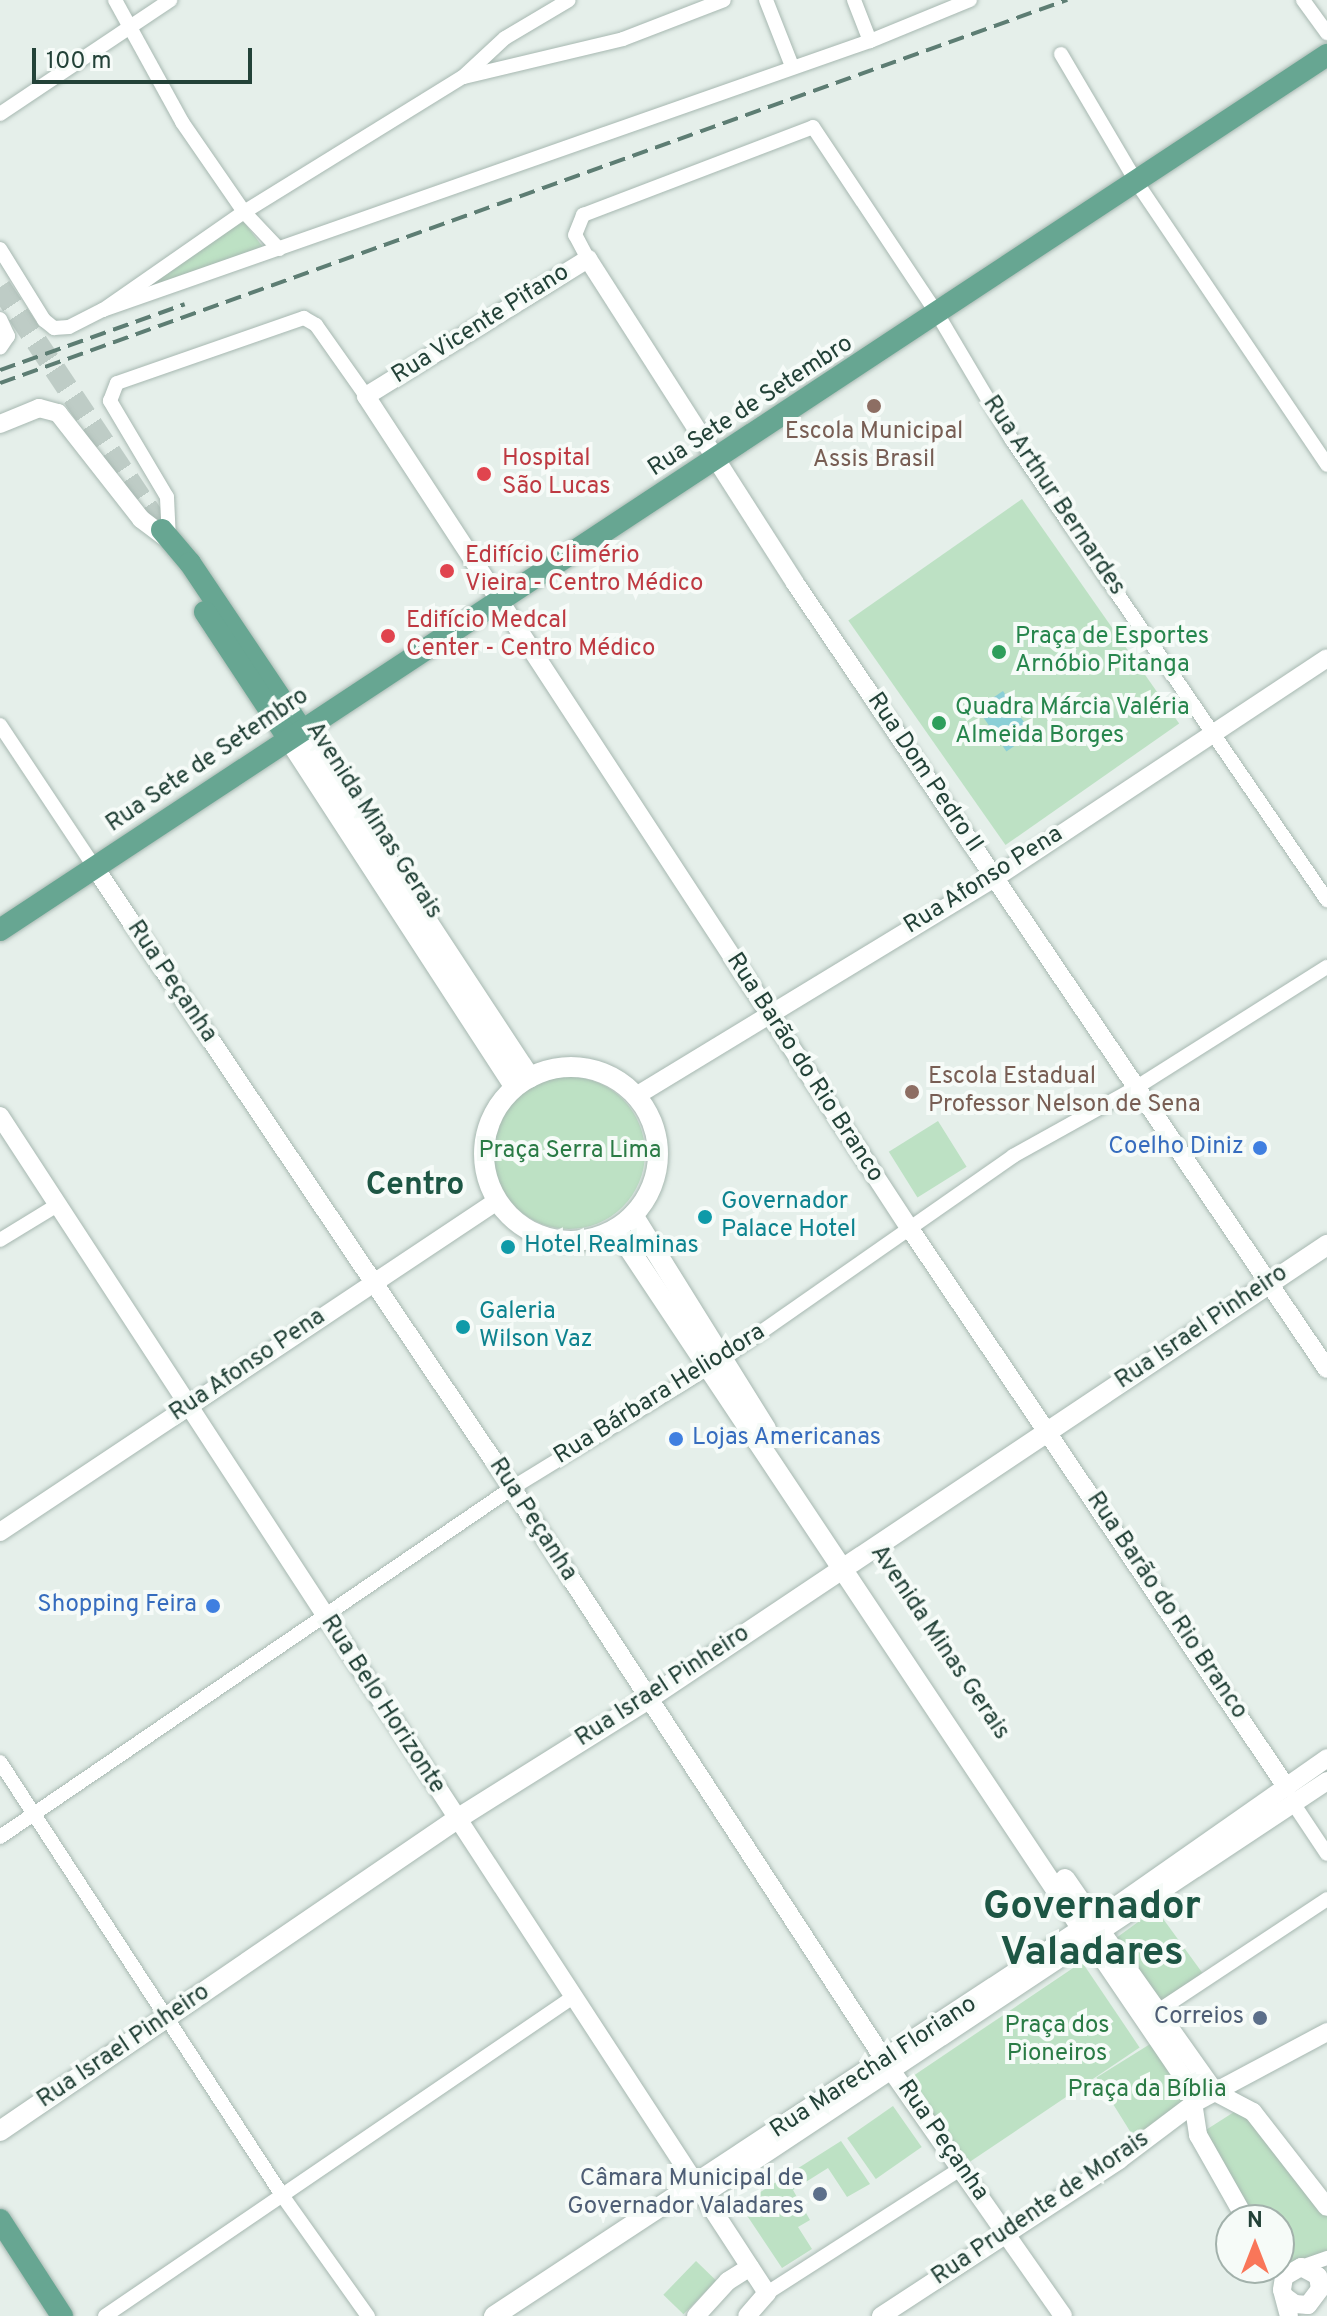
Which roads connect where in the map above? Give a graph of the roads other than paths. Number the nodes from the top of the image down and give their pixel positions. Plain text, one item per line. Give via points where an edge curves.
1 (115, 0) edge
2 (170, 0) edge
3 (184, 0) edge
4 (569, 0) edge
5 (724, 0) edge
6 (766, 0) edge
7 (854, 0) edge
8 (970, 0) edge
9 (1303, 0) edge
10 (145, 19) junction
11 (131, 31) junction
12 (1327, 33) edge
13 (870, 41) junction
14 (1061, 54) dead end
15 (1327, 55) edge
16 (792, 66) junction
17 (463, 77) junction
18 (0, 114) edge
19 (813, 127) joint
20 (1137, 183) junction
21 (244, 212) junction
22 (0, 249) edge
23 (279, 249) junction
24 (588, 259) junction
25 (103, 310) junction
26 (938, 315) junction
27 (0, 319) edge
28 (4, 342) edge
29 (366, 396) junction
30 (0, 424) edge
31 (716, 460) junction
32 (1327, 465) edge
33 (165, 535) junction
34 (501, 604) junction
35 (1327, 658) edge
36 (0, 725) edge
37 (1212, 733) junction
38 (294, 734) junction
39 (95, 868) junction
40 (995, 878) junction
41 (1327, 900) edge
42 (0, 930) edge
43 (1327, 967) edge
44 (770, 1015) junction
45 (522, 1082) junction
46 (1137, 1087) junction
47 (636, 1096) junction
48 (0, 1116) edge
49 (497, 1201) junction
50 (54, 1207) junction
51 (633, 1215) junction
52 (908, 1226) junction
53 (616, 1229) junction
54 (0, 1240) edge
55 (1327, 1245) edge
56 (1270, 1281) junction
57 (371, 1282) junction
58 (715, 1364) junction
59 (1327, 1369) edge
60 (187, 1408) junction
61 (1051, 1432) junction
62 (512, 1488) junction
63 (0, 1532) edge
64 (847, 1565) junction
65 (325, 1619) junction
66 (648, 1699) junction
67 (1327, 1758) edge
68 (0, 1762) edge
69 (1327, 1781) edge
70 (1290, 1796) junction
71 (35, 1814) junction
72 (457, 1819) junction
73 (0, 1837) edge
74 (1327, 1854) edge
75 (1327, 1899) edge
76 (1092, 1930) junction
77 (573, 1997) junction
78 (1158, 2011) junction
79 (169, 2017) junction
80 (1327, 2032) edge
81 (889, 2066) junction
82 (1215, 2092) junction
83 (1196, 2102) junction
84 (0, 2131) edge
85 (960, 2169) junction
86 (700, 2190) junction
87 (284, 2198) junction
88 (1237, 2204) edge
89 (1327, 2207) edge
90 (0, 2220) edge
91 (1008, 2234) junction
92 (1327, 2258) edge
93 (750, 2267) junction
94 (1301, 2267) junction
95 (1295, 2269) edge
96 (1281, 2284) edge
97 (1282, 2284) edge
98 (767, 2293) junction
99 (1316, 2299) edge
100 (62, 2316) edge
101 (105, 2316) edge
102 (368, 2316) edge
103 (494, 2316) edge
104 (696, 2316) edge
105 (747, 2316) edge
106 (881, 2316) edge
107 (1063, 2316) edge
108 (1289, 2316) edge

1 - 11 street
2 - 10 street
3 - 10 street
4 - 17 street via 505,38
5 - 17 street via 612,42
6 - 16 street
7 - 13 street
8 - 13 street
9 - 12 street
10 - 11 street
11 - 18 street
11 - 21 street via 182,122
13 - 16 street
14 - 20 street
15 - 20 main road, Rua Sete de Setembro
16 - 23 street
17 - 21 street
19 - 24 street, Rua Vicente Pifano via 583,215 575,224 575,235
19 - 26 street, Rua Arthur Bernardes
20 - 26 main road, Rua Sete de Setembro
20 - 32 street
21 - 23 street
21 - 25 street
22 - 25 street via 44,320 65,328
23 - 25 street
24 - 29 street, Rua Vicente Pifano
24 - 31 street, Rua Dom Pedro II
26 - 31 main road, Rua Sete de Setembro
26 - 37 street, Rua Arthur Bernardes via 1012,440
27 - 28 street
29 - 33 street, Rua Barão do Rio Branco via 311,321 291,320 126,378 111,392 111,405 167,497
29 - 34 street, Rua Barão do Rio Branco
30 - 33 street, Avenida Minas Gerais via 43,408 64,419 134,511
31 - 34 main road, Rua Sete de Setembro
31 - 40 street, Rua Dom Pedro II
33 - 38 main road, Avenida Minas Gerais via 190,563
34 - 38 main road, Rua Sete de Setembro
34 - 44 street, Rua Barão do Rio Branco
35 - 37 street, Rua Afonso Pena
36 - 39 street, Rua Peçanha
37 - 40 street, Rua Afonso Pena
37 - 41 street, Rua Arthur Bernardes
38 - 39 main road, Rua Sete de Setembro
38 - 45 main road, Avenida Minas Gerais
39 - 42 main road, Rua Sete de Setembro
39 - 57 street, Rua Peçanha
40 - 44 street, Rua Afonso Pena
40 - 46 street, Rua Dom Pedro II
43 - 46 street, Rua Bárbara Heliodora
44 - 47 street, Rua Afonso Pena
44 - 52 street, Rua Barão do Rio Branco
45 - 47 main road via 557,1068 586,1069 613,1078
45 - 49 main road via 495,1110 486,1132 485,1168
46 - 52 street, Rua Bárbara Heliodora via 1013,1156
46 - 56 street, Rua Dom Pedro II
47 - 51 main road via 658,1143 649,1194
48 - 50 street, Rua Belo Horizonte
49 - 53 main road via 521,1225 551,1239 573,1241
49 - 57 street, Rua Afonso Pena
50 - 54 street
50 - 60 street, Rua Belo Horizonte
51 - 53 main road
51 - 58 main road, Avenida Minas Gerais
52 - 58 street, Rua Bárbara Heliodora
52 - 61 street, Rua Barão do Rio Branco
53 - 58 main road, Avenida Minas Gerais
55 - 56 main road, Rua Israel Pinheiro
56 - 59 street, Rua Dom Pedro II
56 - 61 main road, Rua Israel Pinheiro
57 - 60 street, Rua Afonso Pena
57 - 62 street, Rua Peçanha
58 - 62 street, Rua Bárbara Heliodora
58 - 64 main road, Avenida Minas Gerais
60 - 63 street, Rua Afonso Pena
60 - 65 street, Rua Belo Horizonte
61 - 64 main road, Rua Israel Pinheiro
61 - 70 street, Rua Barão do Rio Branco
62 - 65 street, Rua Bárbara Heliodora
62 - 66 street, Rua Peçanha
64 - 66 main road, Rua Israel Pinheiro
64 - 76 main road, Avenida Minas Gerais
65 - 71 street, Rua Bárbara Heliodora
65 - 72 street, Rua Belo Horizonte
66 - 72 main road, Rua Israel Pinheiro
66 - 81 street, Rua Peçanha
67 - 70 street, Rua Marechal Floriano
68 - 71 street
69 - 70 street, Rua Marechal Floriano
70 - 74 street, Rua Barão do Rio Branco
70 - 76 street, Rua Marechal Floriano
71 - 73 street, Rua Bárbara Heliodora
71 - 79 street
72 - 77 street, Rua Belo Horizonte
72 - 79 main road, Rua Israel Pinheiro
75 - 78 street
76 - 78 street, Avenida Minas Gerais
76 - 81 main road, Rua Marechal Floriano
76 - 83 street, Avenida Minas Gerais
77 - 86 street, Rua Belo Horizonte
77 - 87 street
78 - 82 street, Avenida Minas Gerais
79 - 84 main road, Rua Israel Pinheiro
79 - 87 street
80 - 82 street, Rua Prudente de Morais
81 - 85 street, Rua Peçanha
81 - 86 main road, Rua Marechal Floriano
82 - 83 street, Rua Prudente de Morais
82 - 89 street via 1253,2112
83 - 88 street via 1198,2135
83 - 91 street, Rua Prudente de Morais
85 - 91 street, Rua Peçanha
85 - 98 street
86 - 93 street, Rua Belo Horizonte
86 - 103 main road, Rua Marechal Floriano
87 - 101 street
87 - 102 street
90 - 100 main road
91 - 106 street, Rua Prudente de Morais
91 - 107 street, Rua Peçanha
92 - 94 street
93 - 98 street, Rua Belo Horizonte
93 - 104 street via 728,2281
94 - 95 street
94 - 99 street via 1318,2276
96 - 108 street
97 - 99 street via 1301,2305
98 - 105 street

